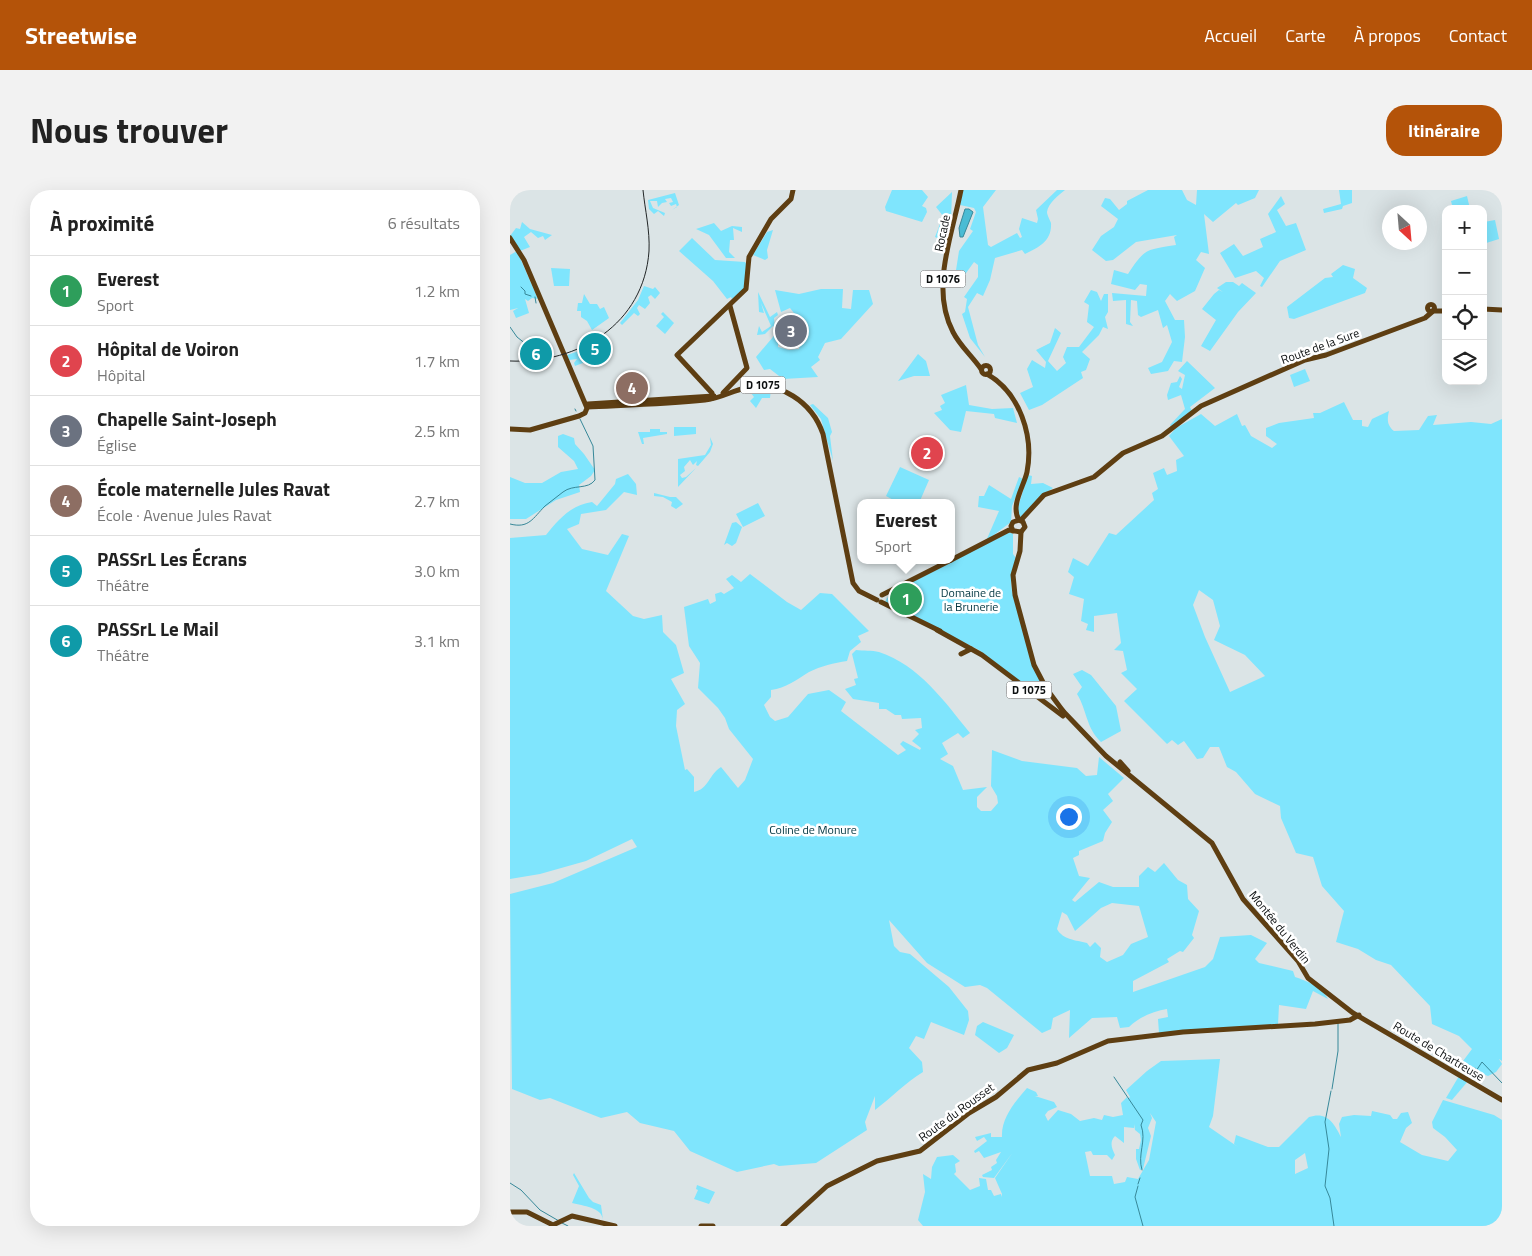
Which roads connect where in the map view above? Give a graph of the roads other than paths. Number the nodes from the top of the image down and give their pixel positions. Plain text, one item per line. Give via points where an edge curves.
1 (793, 190) edge
2 (961, 190) edge
3 (510, 239) edge
4 (729, 308) junction
5 (1487, 309) edge
6 (1502, 310) edge
7 (1442, 311) edge
8 (564, 357) junction
9 (571, 376) junction
10 (577, 384) junction
11 (717, 395) junction
12 (618, 403) junction
13 (585, 408) junction
14 (510, 429) edge
15 (1018, 522) junction
16 (1017, 532) junction
17 (990, 540) junction
18 (955, 558) edge
19 (943, 564) edge
20 (882, 600) junction
21 (937, 630) junction
22 (965, 649) junction
23 (1062, 710) junction
24 (1079, 731) junction
25 (1120, 762) dead end
26 (1134, 779) junction
27 (1148, 791) junction
28 (1343, 1006) joint
29 (1357, 1016) junction
30 (1502, 1100) edge
31 (510, 1212) edge
32 (615, 1226) edge
33 (701, 1226) edge
34 (713, 1226) edge
35 (783, 1226) edge

1 - 4 main road via 791,199 771,218 748,258 746,289
2 - 15 main road, Rocade / D 1076 via 944,272 943,298 953,332 982,367 983,374 989,373 1012,398 1026,428 1028,459 1016,508
3 - 8 main road via 524,260
4 - 11 main road via 747,369
4 - 11 main road via 677,355
5 - 6 main road
7 - 15 main road, Route de la Sure via 1432,310 1423,319 1304,361 1224,394 1196,408 1162,436 1122,453 1094,477 1051,492
8 - 9 main road
8 - 10 main road
9 - 10 main road
9 - 13 main road
10 - 13 main road
11 - 12 main road
11 - 20 main road, D 1075 via 749,385 765,385 801,399 813,412 821,426 853,576 859,591 870,598
12 - 13 main road
12 - 13 main road via 594,403
13 - 14 main road via 534,429
15 - 16 main road
15 - 16 main road
15 - 17 main road
16 - 17 main road via 1009,530
16 - 23 main road via 1014,589 1030,652 1042,681
17 - 18 main road
19 - 20 main road via 893,590
20 - 21 main road, D 1075
21 - 22 main road, D 1075
21 - 22 main road, D 1075
22 - 24 main road, D 1075 via 1061,714
23 - 24 main road, D 1075
23 - 26 main road, D 1075 via 1099,750
24 - 27 main road, D 1075 via 1107,759
25 - 26 main road
26 - 27 main road, D 1075
27 - 28 main road, Montée du Verdin / D 1075 via 1212,844 1245,901 1298,961 1308,978
28 - 29 main road, Route de Chartreuse / D 1075
29 - 30 main road, Route de Chartreuse / D 1075
29 - 35 main road, Route du Rousset via 1315,1024 1108,1041 1060,1062 1028,1070 920,1151 877,1161 827,1186
31 - 32 main road via 527,1212 553,1225 572,1216
33 - 34 main road

